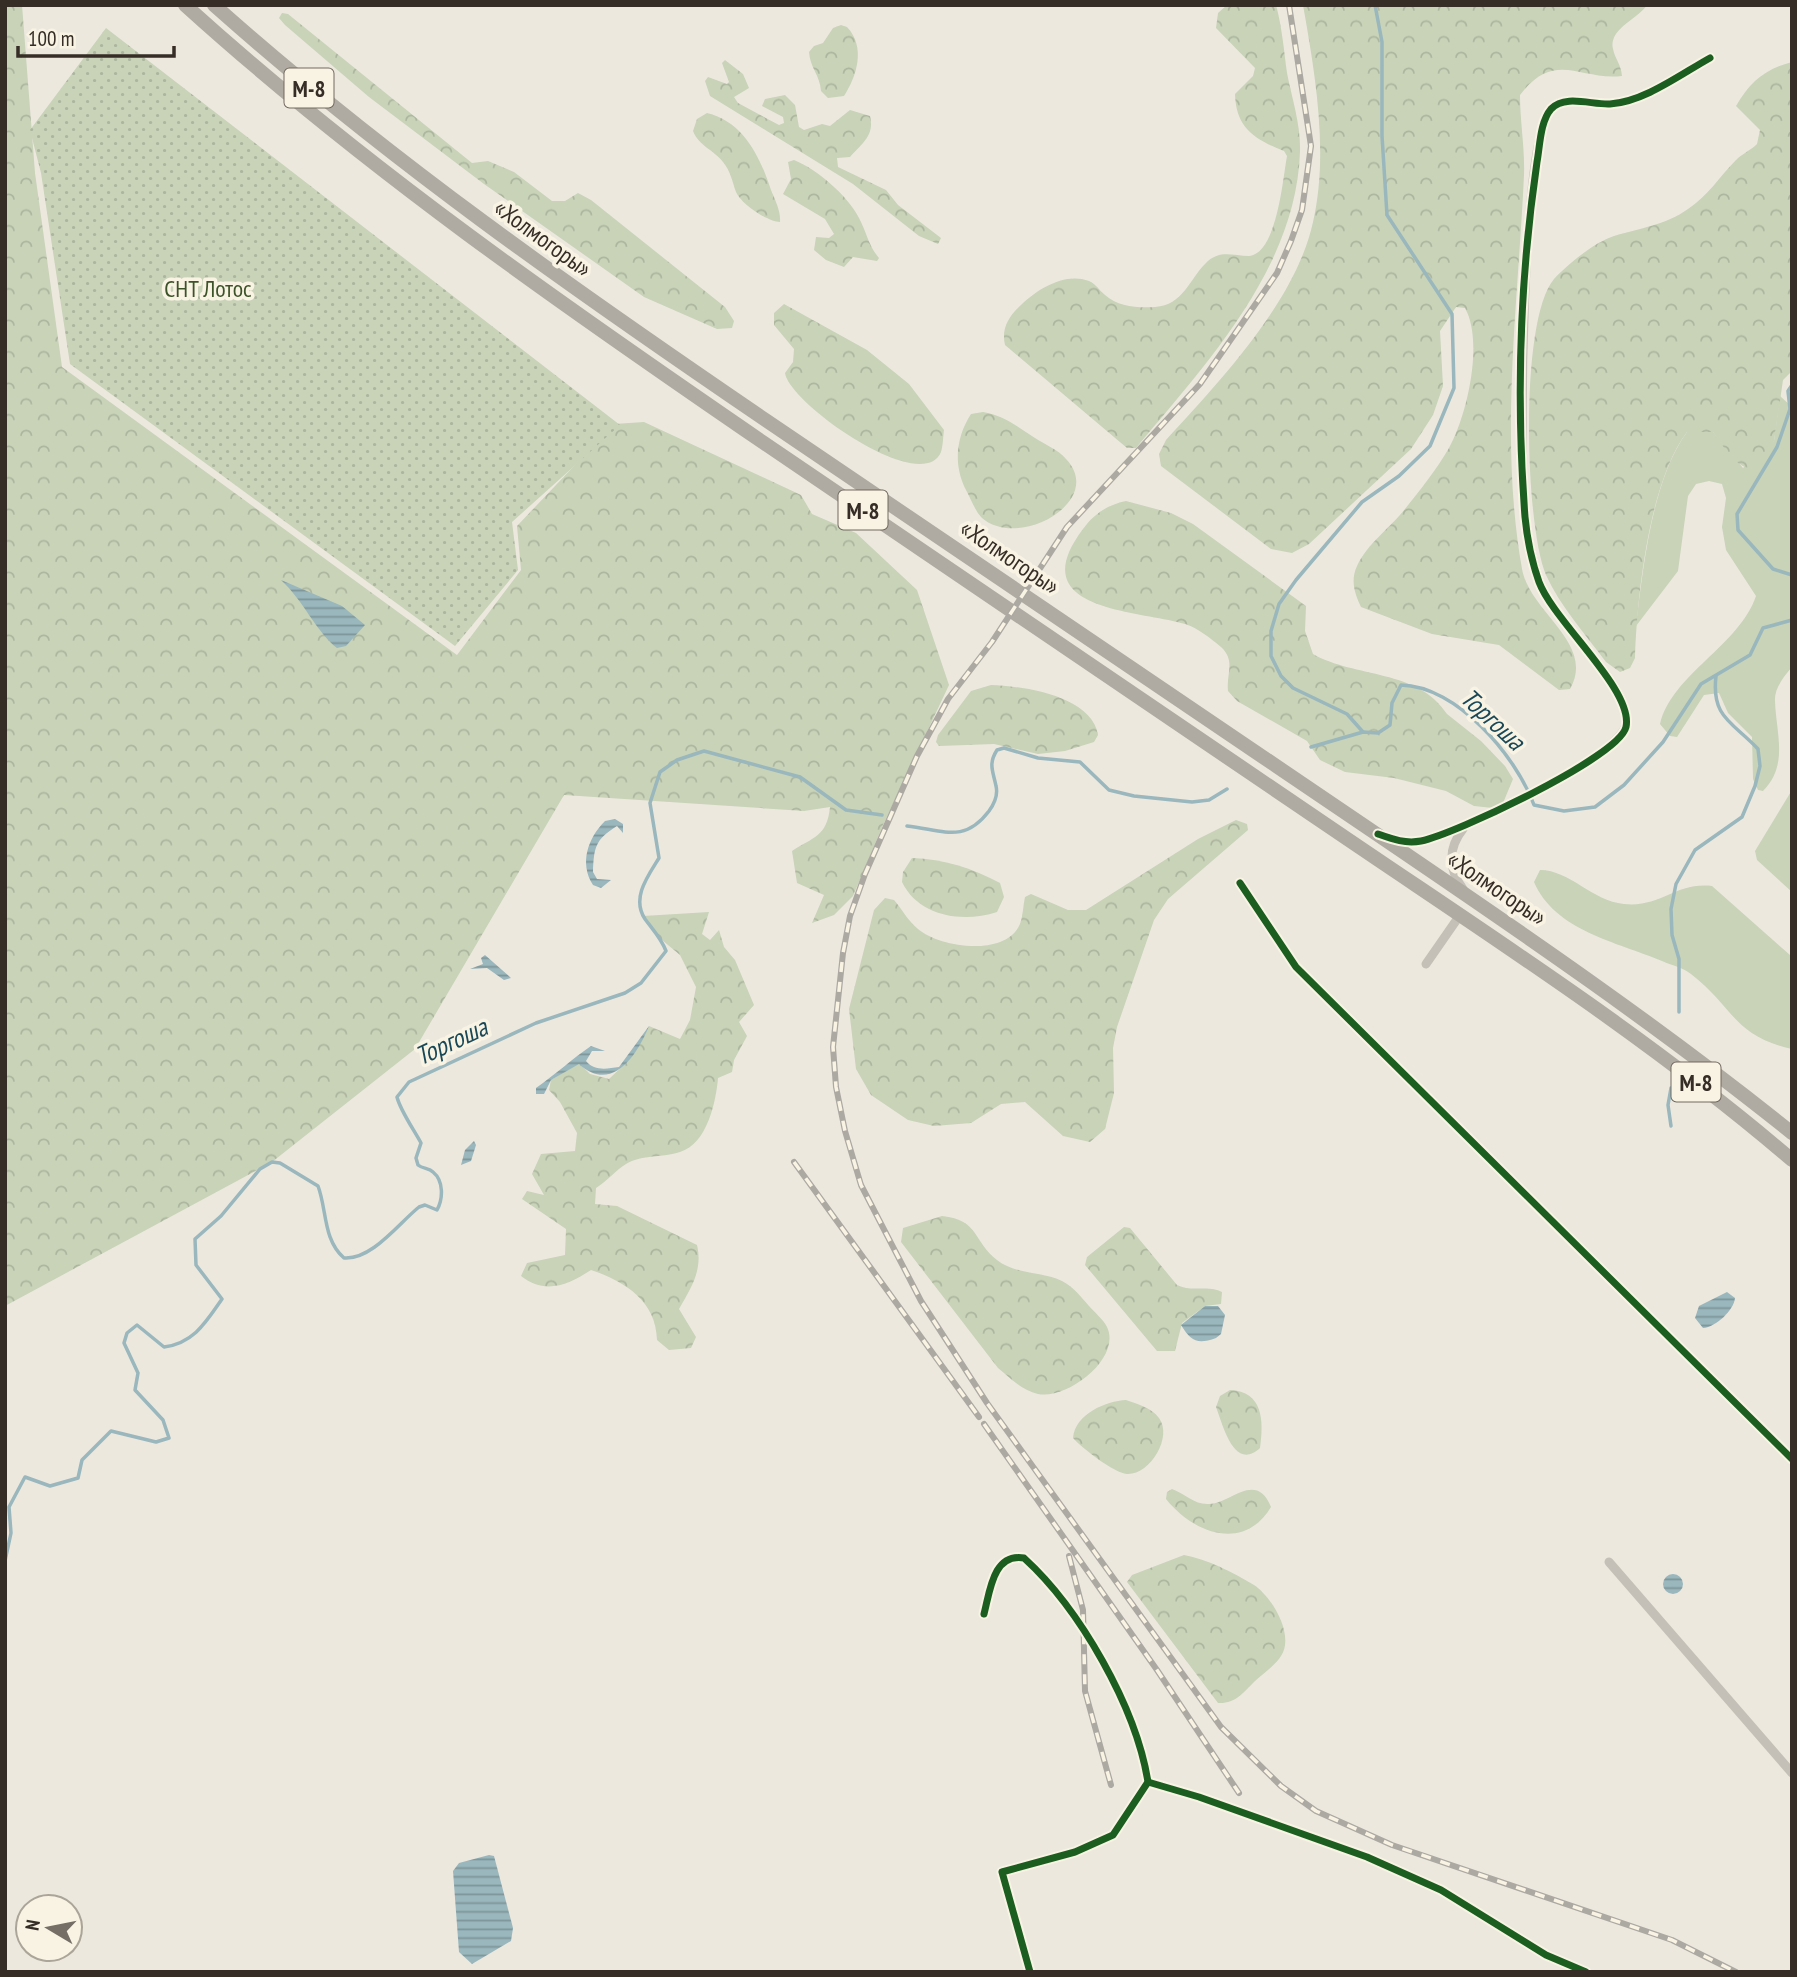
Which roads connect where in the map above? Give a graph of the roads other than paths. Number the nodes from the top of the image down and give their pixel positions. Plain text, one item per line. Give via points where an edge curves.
1 (185, 5) edge
2 (214, 5) edge
3 (1710, 58) dead end
4 (1464, 827) junction
5 (1378, 834) junction
6 (1240, 883) dead end
7 (1469, 897) junction
8 (1460, 915) junction
9 (1426, 964) dead end
10 (1792, 1133) edge
11 (1792, 1160) edge
12 (1792, 1459) edge
13 (1609, 1562) dead end
14 (984, 1614) dead end
15 (1792, 1773) edge
16 (1148, 1782) junction
17 (1030, 1972) edge
18 (1586, 1972) edge

1 - 8 highway, «Холмогоры» / М-8 via 305,110 554,298
2 - 5 highway, «Холмогоры» / М-8 via 327,103 615,318
3 - 4 street via 1638,97 1612,104 1569,101 1553,106 1546,117 1527,247 1522,439 1525,520 1540,584 1557,616 1622,699 1626,727 1620,739 1596,759
4 - 5 street via 1412,842
4 - 7 street via 1451,852 1457,881
5 - 7 highway, «Холмогоры» / М-8
6 - 12 street via 1296,967
7 - 10 highway, «Холмогоры» / М-8 via 1607,992
8 - 9 street
8 - 11 highway, «Холмогоры» / М-8 via 1657,1053
13 - 15 street
14 - 16 street via 995,1574 1004,1561 1012,1556 1024,1558 1067,1608 1114,1680 1138,1736
16 - 17 street via 1113,1835 1075,1852 1002,1872
16 - 18 street via 1367,1857 1441,1890 1546,1955

